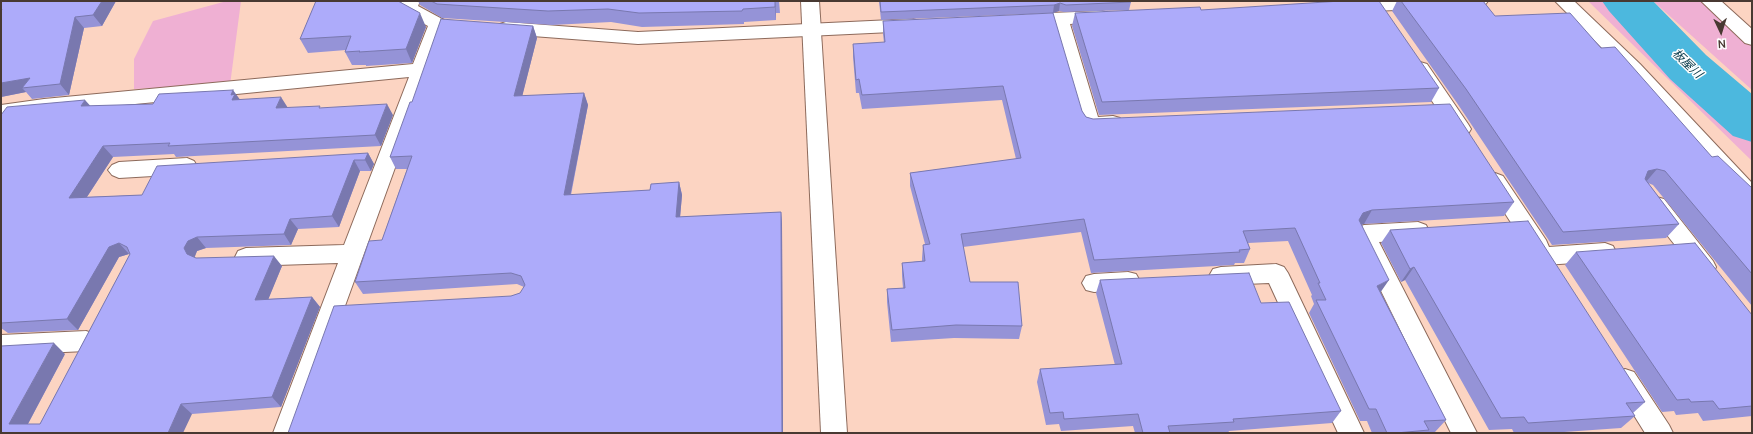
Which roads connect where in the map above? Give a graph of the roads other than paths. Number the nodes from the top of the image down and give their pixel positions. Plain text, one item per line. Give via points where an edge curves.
1 (411, 1) edge
2 (810, 1) edge
3 (1479, 1) edge
4 (1564, 1) edge
5 (1710, 1) edge
6 (1378, 6) junction
7 (1338, 7) edge
8 (1121, 16) edge
9 (1059, 18) junction
10 (1011, 20) edge
11 (931, 24) edge
12 (1391, 25) edge
13 (492, 27) edge
14 (811, 30) junction
15 (1752, 39) edge
16 (1409, 51) edge
17 (421, 70) junction
18 (1449, 109) junction
19 (1425, 110) edge
20 (1, 112) edge
21 (1130, 122) edge
22 (1474, 148) edge
23 (390, 154) junction
24 (366, 155) edge
25 (207, 165) edge
26 (1486, 167) edge
27 (119, 170) dead end
28 (1645, 192) edge
29 (1752, 197) edge
30 (1524, 224) junction
31 (1501, 225) edge
32 (1440, 230) edge
33 (1688, 246) junction
34 (1666, 247) edge
35 (1628, 250) edge
36 (352, 254) junction
37 (1544, 256) junction
38 (229, 258) edge
39 (1557, 275) edge
40 (1197, 277) edge
41 (1150, 280) edge
42 (1718, 283) edge
43 (1094, 284) dead end
44 (356, 306) edge
45 (332, 307) junction
46 (98, 320) edge
47 (86, 341) junction
48 (1, 345) edge
49 (1613, 361) edge
50 (75, 363) edge
51 (286, 433) edge
52 (834, 433) edge
53 (1351, 433) edge
54 (1464, 433) edge
55 (1660, 433) edge

1 - 17 street via 408,8 446,24
2 - 14 street
3 - 6 street
4 - 29 street via 1633,68
5 - 15 street
6 - 7 street
6 - 12 street
8 - 9 street
9 - 10 street
9 - 21 street via 1090,124
11 - 14 street
13 - 14 street via 638,38
14 - 52 street
16 - 18 street
17 - 20 street
17 - 23 street
18 - 19 street
18 - 22 street
23 - 24 street
23 - 36 street
25 - 27 street
26 - 30 street
28 - 33 street
30 - 31 street
30 - 37 street
32 - 54 street via 1364,234
33 - 34 street
33 - 42 street
35 - 37 street
36 - 38 street
36 - 45 street
37 - 39 street
40 - 53 street via 1276,273
41 - 43 street
44 - 45 street
45 - 51 street
46 - 47 street
47 - 48 street
47 - 50 street
49 - 55 street

